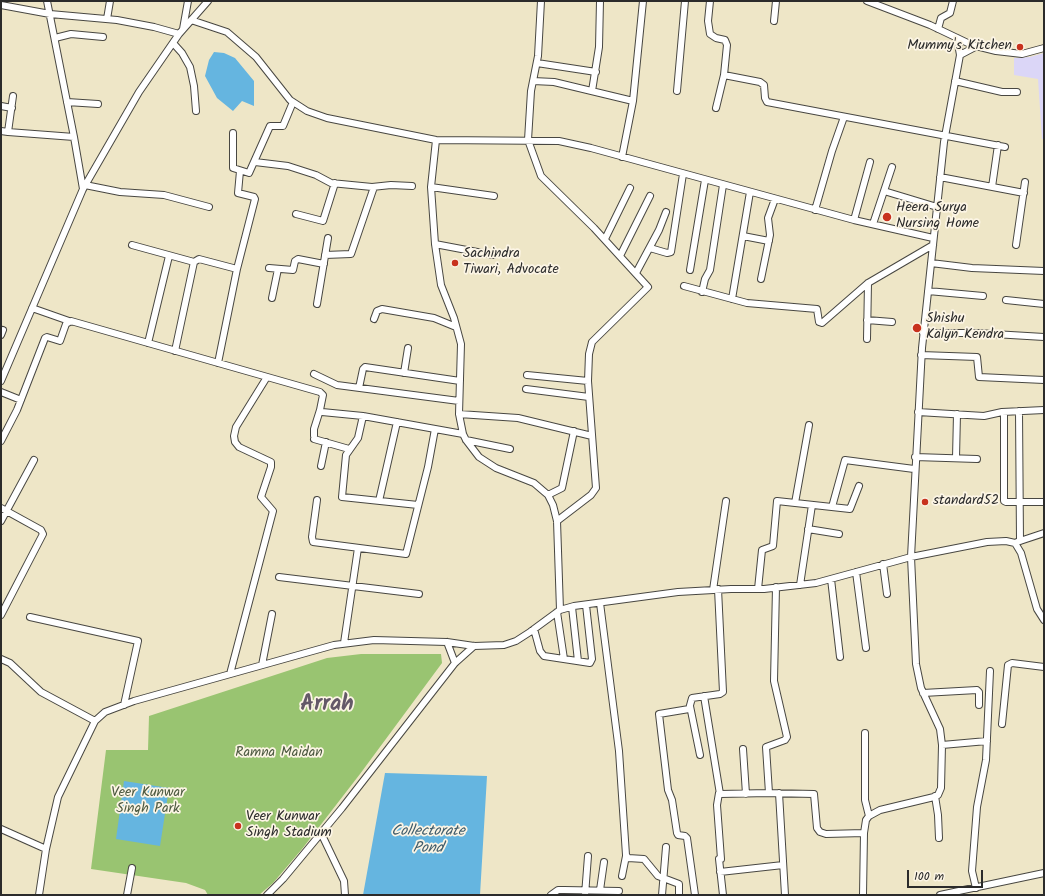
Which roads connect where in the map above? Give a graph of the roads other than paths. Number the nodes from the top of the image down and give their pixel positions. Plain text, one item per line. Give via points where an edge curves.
1 (47, 1) edge
2 (110, 1) edge
3 (188, 1) edge
4 (208, 1) edge
5 (541, 1) edge
6 (600, 1) edge
7 (643, 1) edge
8 (685, 1) edge
9 (710, 1) edge
10 (776, 1) edge
11 (867, 1) edge
12 (953, 1) edge
13 (1, 5) edge
14 (50, 14) junction
15 (107, 19) junction
16 (191, 20) junction
17 (774, 21) dead end
18 (938, 29) junction
19 (181, 32) junction
20 (103, 37) dead end
21 (55, 38) junction
22 (957, 38) junction
23 (173, 43) junction
24 (977, 46) junction
25 (1044, 48) edge
26 (960, 55) junction
27 (537, 63) junction
28 (596, 72) junction
29 (724, 75) junction
30 (533, 81) junction
31 (955, 81) junction
32 (592, 91) junction
33 (677, 91) dead end
34 (1017, 92) dead end
35 (13, 96) dead end
36 (633, 101) junction
37 (67, 102) junction
38 (293, 102) junction
39 (98, 104) dead end
40 (1, 106) edge
41 (12, 108) junction
42 (716, 108) dead end
43 (196, 110) dead end
44 (844, 117) junction
45 (1, 131) edge
46 (8, 132) junction
47 (233, 133) dead end
48 (946, 134) junction
49 (74, 136) junction
50 (436, 140) junction
51 (528, 140) junction
52 (998, 145) junction
53 (1006, 147) dead end
54 (622, 157) junction
55 (255, 162) junction
56 (870, 162) dead end
57 (892, 167) dead end
58 (240, 171) junction
59 (683, 174) junction
60 (940, 177) junction
61 (705, 180) junction
62 (1026, 182) dead end
63 (335, 183) junction
64 (723, 185) junction
65 (412, 186) dead end
66 (84, 187) junction
67 (374, 187) junction
68 (431, 187) junction
69 (992, 187) junction
70 (630, 188) dead end
71 (884, 191) junction
72 (750, 192) junction
73 (1024, 193) junction
74 (494, 196) dead end
75 (650, 196) dead end
76 (775, 199) junction
77 (209, 207) dead end
78 (937, 207) junction
79 (816, 210) junction
80 (666, 212) dead end
81 (296, 214) dead end
82 (854, 220) junction
83 (873, 224) junction
84 (743, 236) junction
85 (328, 238) dead end
86 (933, 238) junction
87 (604, 239) junction
88 (769, 241) junction
89 (435, 244) junction
90 (132, 245) dead end
91 (932, 245) junction
92 (1016, 245) dead end
93 (650, 248) junction
94 (325, 255) junction
95 (493, 255) dead end
96 (169, 256) junction
97 (620, 256) junction
98 (194, 262) junction
99 (931, 263) junction
100 (324, 264) junction
101 (269, 268) dead end
102 (237, 269) junction
103 (278, 269) junction
104 (690, 270) dead end
105 (1044, 271) edge
106 (636, 274) junction
107 (762, 279) dead end
108 (868, 283) junction
109 (684, 286) dead end
110 (928, 291) junction
111 (702, 292) junction
112 (983, 296) dead end
113 (272, 298) dead end
114 (732, 299) junction
115 (1006, 300) dead end
116 (317, 304) dead end
117 (1044, 304) edge
118 (32, 308) junction
119 (374, 319) dead end
120 (867, 320) junction
121 (69, 321) junction
122 (892, 322) dead end
123 (456, 327) junction
124 (923, 334) junction
125 (1044, 337) edge
126 (866, 339) dead end
127 (148, 343) junction
128 (408, 348) dead end
129 (175, 351) junction
130 (921, 355) junction
131 (218, 363) junction
132 (404, 373) junction
133 (314, 374) dead end
134 (527, 375) dead end
135 (268, 376) junction
136 (1044, 380) edge
137 (1, 381) edge
138 (460, 381) junction
139 (588, 381) junction
140 (359, 388) junction
141 (526, 389) dead end
142 (1, 392) edge
143 (590, 397) junction
144 (21, 400) junction
145 (460, 401) junction
146 (320, 410) junction
147 (1044, 410) edge
148 (1019, 411) junction
149 (918, 412) junction
150 (1004, 412) junction
151 (459, 414) junction
152 (957, 414) junction
153 (363, 416) junction
154 (397, 422) junction
155 (809, 425) dead end
156 (435, 429) junction
157 (574, 431) junction
158 (592, 436) junction
159 (464, 437) junction
160 (1, 440) edge
161 (326, 442) junction
162 (349, 449) junction
163 (510, 449) dead end
164 (915, 457) junction
165 (956, 458) junction
166 (977, 459) dead end
167 (34, 460) dead end
168 (321, 466) dead end
169 (914, 469) junction
170 (859, 486) dead end
171 (548, 495) junction
172 (317, 500) dead end
173 (379, 501) junction
174 (726, 501) dead end
175 (1020, 502) junction
176 (1044, 502) edge
177 (795, 503) junction
178 (812, 504) junction
179 (418, 505) junction
180 (832, 507) junction
181 (3, 510) edge
182 (1, 521) edge
183 (557, 521) junction
184 (808, 529) junction
185 (1044, 533) edge
186 (839, 534) dead end
187 (1018, 542) junction
188 (358, 548) junction
189 (911, 557) junction
190 (883, 564) junction
191 (856, 572) junction
192 (279, 577) dead end
193 (831, 579) junction
194 (800, 585) junction
195 (353, 586) junction
196 (776, 587) junction
197 (758, 589) junction
198 (716, 590) junction
199 (418, 594) dead end
200 (887, 594) dead end
201 (600, 603) junction
202 (586, 604) junction
203 (572, 607) junction
204 (559, 611) junction
205 (272, 614) dead end
206 (1, 615) edge
207 (30, 617) dead end
208 (1044, 620) edge
209 (534, 629) junction
210 (447, 642) junction
211 (344, 643) junction
212 (474, 646) junction
213 (866, 648) dead end
214 (840, 658) dead end
215 (1, 659) edge
216 (564, 659) junction
217 (578, 661) junction
218 (455, 663) junction
219 (262, 664) junction
220 (1044, 668) edge
221 (990, 671) dead end
222 (230, 674) junction
223 (923, 693) junction
224 (704, 696) junction
225 (124, 705) junction
226 (980, 705) dead end
227 (690, 706) junction
228 (95, 721) junction
229 (1002, 724) dead end
230 (865, 733) dead end
231 (987, 741) junction
232 (942, 745) junction
233 (743, 749) dead end
234 (700, 755) dead end
235 (719, 793) junction
236 (769, 793) junction
237 (779, 793) junction
238 (746, 794) junction
239 (935, 796) junction
240 (869, 816) junction
241 (1, 829) edge
242 (321, 833) junction
243 (864, 833) junction
244 (938, 838) dead end
245 (666, 847) dead end
246 (46, 849) junction
247 (588, 856) dead end
248 (626, 856) junction
249 (604, 862) dead end
250 (783, 865) junction
251 (132, 868) dead end
252 (720, 872) junction
253 (1044, 873) edge
254 (622, 876) dead end
255 (663, 878) junction
256 (976, 888) junction
257 (600, 890) junction
258 (619, 891) dead end
259 (568, 892) edge
260 (585, 893) edge
261 (960, 893) edge
262 (269, 894) edge
263 (39, 895) edge
264 (127, 895) edge
265 (346, 895) edge
266 (551, 895) edge
267 (662, 895) edge
268 (679, 895) edge
269 (695, 895) edge
270 (723, 895) edge
271 (785, 895) edge
272 (863, 895) edge
273 (940, 895) edge

1 - 14 street
2 - 15 street
3 - 19 street
4 - 16 street
5 - 27 street
6 - 28 street
7 - 36 street
8 - 33 street
9 - 29 street via 710,34 725,40 727,45
10 - 17 street
11 - 18 street
12 - 18 street via 950,13 942,18
13 - 14 street
14 - 15 street
14 - 21 street
15 - 19 street
16 - 19 street
16 - 38 street via 227,32 256,57
18 - 22 street
19 - 23 street
20 - 21 street via 71,34
21 - 37 street
22 - 24 street
22 - 26 street
23 - 43 street via 190,67
23 - 66 street via 139,92
24 - 25 street via 1022,54
24 - 26 street
26 - 31 street
27 - 28 street
27 - 30 street
28 - 32 street
29 - 42 street
29 - 44 street via 760,82 764,85 765,98 772,103
30 - 32 street via 554,82
30 - 51 street
31 - 34 street via 1002,92
31 - 48 street
32 - 36 street
35 - 41 street
36 - 54 street
37 - 39 street
37 - 49 street
38 - 50 street via 306,111 326,118
38 - 55 street via 283,126 270,126
40 - 41 street
41 - 46 street
44 - 48 street
44 - 79 street
45 - 46 street
46 - 49 street
47 - 58 street via 233,168
48 - 52 street
48 - 60 street
49 - 66 street
50 - 51 street
50 - 68 street
51 - 54 street via 559,141
51 - 87 street via 541,176
52 - 53 street
52 - 69 street
54 - 59 street
55 - 58 street via 249,173
55 - 63 street via 288,166
56 - 82 street
57 - 71 street
58 - 102 street via 238,193 255,199
59 - 61 street
59 - 93 street via 671,252 667,254
60 - 69 street
60 - 78 street
61 - 64 street
61 - 104 street
62 - 73 street
63 - 67 street
63 - 81 street via 323,221
64 - 72 street
64 - 111 street via 710,270
65 - 67 street via 391,184
66 - 77 street via 164,195
66 - 118 street
67 - 94 street via 351,254
68 - 74 street
68 - 89 street
69 - 73 street
70 - 87 street
71 - 78 street
71 - 83 street
72 - 76 street
72 - 84 street
73 - 92 street
75 - 97 street
76 - 79 street
76 - 88 street via 768,218
78 - 86 street
79 - 82 street
80 - 93 street
82 - 83 street
83 - 86 street
84 - 88 street
84 - 114 street
85 - 94 street
86 - 91 street
87 - 97 street
88 - 107 street
89 - 95 street
89 - 123 street via 441,284
90 - 96 street
91 - 99 street
91 - 108 street
93 - 106 street
94 - 100 street
96 - 98 street
96 - 127 street
97 - 106 street
98 - 102 street via 199,259
98 - 129 street
99 - 105 street via 972,268
99 - 110 street
100 - 103 street via 298,259 293,270
100 - 116 street
101 - 103 street
102 - 131 street
103 - 113 street
106 - 139 street via 648,287 592,342
108 - 114 street via 822,323 819,322 817,310
108 - 120 street
109 - 111 street
110 - 112 street
110 - 124 street
111 - 114 street
115 - 117 street
118 - 121 street
118 - 137 street
119 - 123 street via 376,311 382,309 434,318
120 - 122 street
120 - 126 street
121 - 127 street
121 - 144 street via 60,341 45,338
123 - 138 street via 461,344
124 - 125 street via 977,333
124 - 130 street
127 - 129 street
128 - 132 street
129 - 131 street
130 - 136 street via 977,357 979,377
130 - 149 street
131 - 135 street
132 - 138 street
132 - 140 street via 365,367
133 - 140 street via 333,383
134 - 139 street
135 - 146 street via 322,393
135 - 222 street via 236,427 234,436 239,447 271,462 261,497 273,511
138 - 145 street
139 - 143 street
140 - 145 street
141 - 143 street
142 - 144 street
143 - 158 street
144 - 160 street
145 - 151 street
146 - 153 street
146 - 161 street via 314,437
147 - 148 street
148 - 150 street
148 - 175 street
149 - 152 street
149 - 164 street
150 - 152 street via 984,416
150 - 175 street via 1004,501
151 - 157 street via 518,418
151 - 159 street
152 - 165 street
153 - 154 street
153 - 162 street via 358,438
154 - 156 street
154 - 173 street
155 - 177 street
156 - 159 street
156 - 179 street
157 - 158 street
157 - 171 street via 562,488
158 - 183 street via 596,488 591,495
159 - 163 street
159 - 171 street via 479,457 496,468 534,483
161 - 162 street
161 - 168 street
162 - 173 street via 342,497
164 - 165 street
164 - 169 street
165 - 166 street
167 - 181 street
169 - 180 street via 845,460
169 - 189 street
170 - 180 street via 850,509
171 - 183 street
172 - 188 street via 313,542
173 - 179 street
174 - 198 street
175 - 176 street
175 - 187 street
177 - 178 street
177 - 197 street via 776,502 773,546 762,550
178 - 180 street
178 - 184 street
179 - 188 street via 406,554
181 - 182 street
181 - 206 street via 41,530 43,534
183 - 204 street
184 - 186 street
184 - 194 street
185 - 187 street
187 - 189 street via 987,542
187 - 208 street via 1037,609
188 - 195 street
189 - 190 street
189 - 223 street via 914,644
190 - 191 street
190 - 200 street
191 - 193 street
191 - 213 street
192 - 195 street
193 - 194 street
193 - 214 street
194 - 196 street
195 - 199 street
195 - 211 street
196 - 197 street
196 - 236 street via 774,681 787,737 766,746
197 - 198 street
198 - 201 street via 678,592
198 - 224 street via 723,692
201 - 202 street
201 - 248 street via 619,751
202 - 203 street
202 - 217 street via 592,661
203 - 204 street
203 - 217 street
204 - 209 street
204 - 216 street
205 - 219 street
207 - 225 street via 138,641
209 - 212 street via 516,641 504,645
209 - 216 street via 543,655
210 - 211 street via 374,640
210 - 212 street
210 - 218 street
211 - 219 street
212 - 218 street
215 - 228 street via 10,663 41,692
216 - 217 street
218 - 242 street
219 - 222 street
220 - 229 street via 1008,664
221 - 231 street
222 - 225 street
223 - 226 street via 976,690 979,692
223 - 232 street via 940,729
224 - 227 street via 691,698
224 - 235 street
225 - 228 street via 105,712
227 - 234 street
227 - 269 street via 687,709 659,714 668,790 677,834 687,838
228 - 246 street via 58,797
230 - 240 street via 865,800
231 - 232 street
231 - 256 street via 972,871
232 - 239 street via 941,788
233 - 238 street
235 - 238 street
235 - 252 street via 717,805
236 - 237 street
236 - 238 street
237 - 243 street via 816,795 818,828 823,833
237 - 250 street
239 - 240 street via 880,810
239 - 244 street
240 - 243 street
241 - 246 street
242 - 262 street
242 - 265 street via 344,881
243 - 272 street
245 - 255 street
246 - 263 street
247 - 260 street
248 - 254 street
248 - 255 street via 644,859 656,874
249 - 257 street
250 - 252 street
250 - 271 street
251 - 264 street
252 - 270 street
253 - 256 street
255 - 267 street
255 - 268 street via 679,884
256 - 261 street
257 - 258 street
257 - 260 street
259 - 260 street
259 - 266 street via 558,890
261 - 273 street

